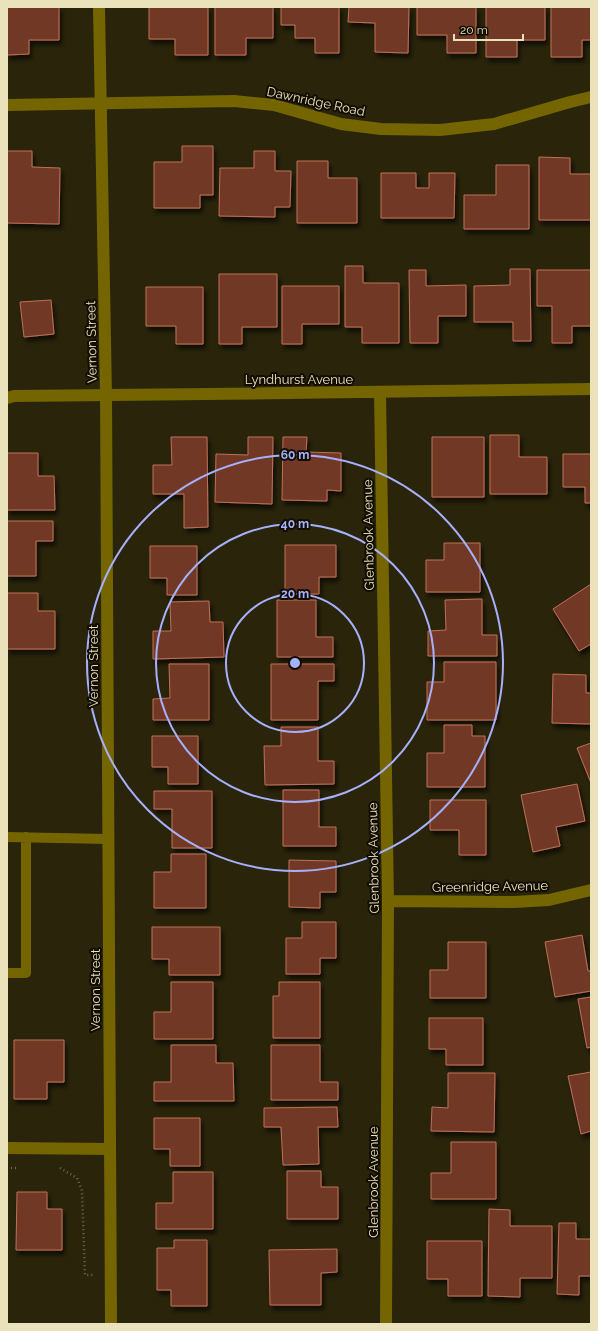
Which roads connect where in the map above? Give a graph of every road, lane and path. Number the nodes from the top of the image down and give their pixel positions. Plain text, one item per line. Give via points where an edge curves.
1 (99, 7) edge
2 (591, 98) edge
3 (100, 103) junction
4 (7, 105) edge
5 (591, 389) edge
6 (380, 393) junction
7 (106, 395) junction
8 (7, 398) edge
9 (7, 837) edge
10 (26, 838) junction
11 (108, 839) junction
12 (591, 890) edge
13 (388, 901) junction
14 (7, 973) edge
15 (7, 1148) edge
16 (110, 1149) junction
17 (7, 1168) edge
18 (22, 1168) dead end
19 (54, 1168) dead end
20 (110, 1277) junction
21 (111, 1324) edge
22 (386, 1324) edge

1 - 3 street, Vernon Street
2 - 3 street, Dawnridge Road via 494,124 440,130 381,129 341,124 274,105 234,101
3 - 4 street, Dawnridge Road
3 - 7 street, Vernon Street
5 - 6 street, Lyndhurst Avenue
6 - 7 street, Lyndhurst Avenue
6 - 13 street, Glenbrook Avenue
7 - 8 street, Lyndhurst Avenue
7 - 11 street, Vernon Street
9 - 10 lane
10 - 11 lane
10 - 14 lane via 26,973
11 - 16 street, Vernon Street
12 - 13 street, Greenridge Avenue via 549,900 514,902
13 - 22 street, Glenbrook Avenue
15 - 16 street
16 - 20 street, Vernon Street
17 - 18 path
19 - 20 path via 61,1168 77,1178 82,1191 85,1275
20 - 21 street, Vernon Street

